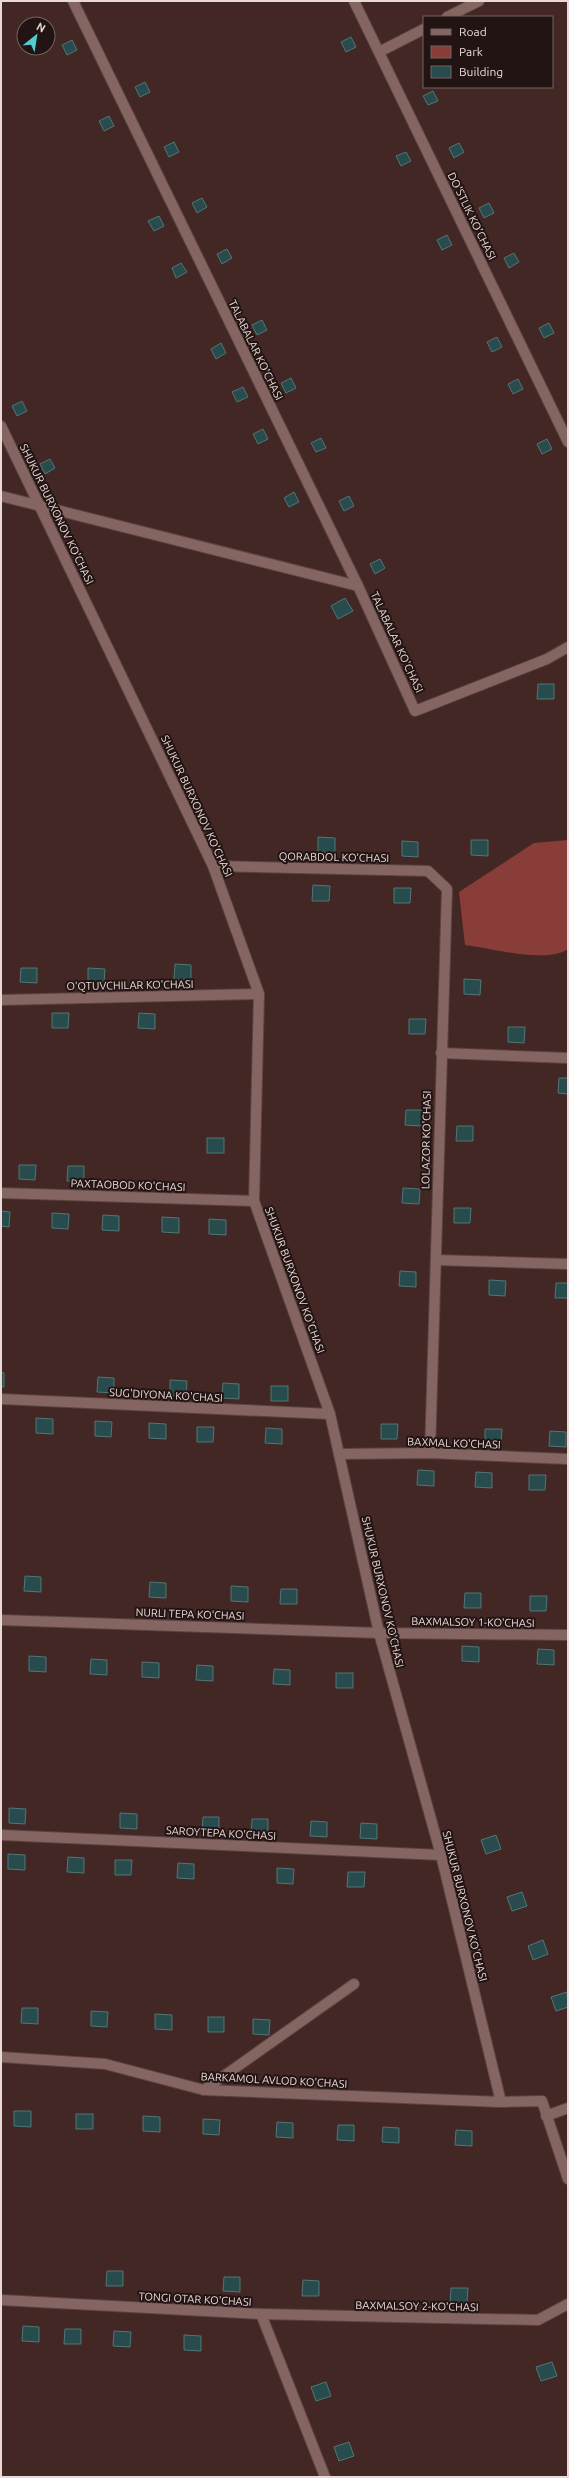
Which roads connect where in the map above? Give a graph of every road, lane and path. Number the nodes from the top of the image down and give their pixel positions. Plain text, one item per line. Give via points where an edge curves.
1 (73, 1) edge
2 (354, 1) edge
3 (479, 1) edge
4 (449, 16) edge
5 (423, 30) edge
6 (379, 52) junction
7 (1, 426) edge
8 (568, 442) edge
9 (1, 496) edge
10 (40, 507) junction
11 (358, 586) junction
12 (568, 648) edge
13 (213, 866) junction
14 (446, 889) joint
15 (259, 994) junction
16 (1, 1000) edge
17 (441, 1053) junction
18 (568, 1058) edge
19 (1, 1193) edge
20 (254, 1201) junction
21 (436, 1260) junction
22 (568, 1264) edge
23 (1, 1399) edge
24 (330, 1414) junction
25 (430, 1453) junction
26 (340, 1454) junction
27 (568, 1459) edge
28 (1, 1620) edge
29 (379, 1632) junction
30 (568, 1635) edge
31 (1, 1835) edge
32 (441, 1855) junction
33 (354, 1984) dead end
34 (1, 2057) edge
35 (204, 2090) junction
36 (501, 2102) junction
37 (568, 2108) edge
38 (546, 2116) junction
39 (568, 2179) edge
40 (1, 2300) edge
41 (568, 2304) edge
42 (261, 2314) junction
43 (325, 2477) edge

1 - 11 street, TALABALAR KO'CHASI
2 - 6 street, DO'STLIK KO'CHASI
3 - 4 street
5 - 6 street
6 - 8 street, DO'STLIK KO'CHASI
7 - 10 street, SHUKUR BURXONOV KO'CHASI
9 - 10 street
10 - 11 street
10 - 13 street, SHUKUR BURXONOV KO'CHASI
11 - 12 street, TALABALAR KO'CHASI via 415,711 547,659
13 - 14 street, QORABDOL KO'CHASI via 428,871
13 - 15 street, SHUKUR BURXONOV KO'CHASI
14 - 17 street, LOLAZOR KO'CHASI
15 - 16 street, O'QTUVCHILAR KO'CHASI
15 - 20 street, SHUKUR BURXONOV KO'CHASI
17 - 18 street
17 - 21 street, LOLAZOR KO'CHASI
19 - 20 street, PAXTAOBOD KO'CHASI
20 - 24 street, SHUKUR BURXONOV KO'CHASI
21 - 22 street
21 - 25 street, LOLAZOR KO'CHASI
23 - 24 street, SUG'DIYONA KO'CHASI
24 - 26 street, SHUKUR BURXONOV KO'CHASI
25 - 26 street, BAXMAL KO'CHASI
25 - 27 street, BAXMAL KO'CHASI
26 - 29 street, SHUKUR BURXONOV KO'CHASI
28 - 29 street, NURLI TEPA KO'CHASI
29 - 30 street, BAXMALSOY 1-KO'CHASI
29 - 32 street, SHUKUR BURXONOV KO'CHASI
31 - 32 street, SAROYTEPA KO'CHASI
32 - 36 street, SHUKUR BURXONOV KO'CHASI
33 - 35 street
34 - 35 street, BARKAMOL AVLOD KO'CHASI via 105,2064
35 - 36 street, BARKAMOL AVLOD KO'CHASI
36 - 38 street via 542,2102
37 - 38 street
38 - 39 street
40 - 42 street, TONGI OTAR KO'CHASI
41 - 42 street, BAXMALSOY 2-KO'CHASI via 538,2320
42 - 43 street, TONGI OTAR KO'CHASI

